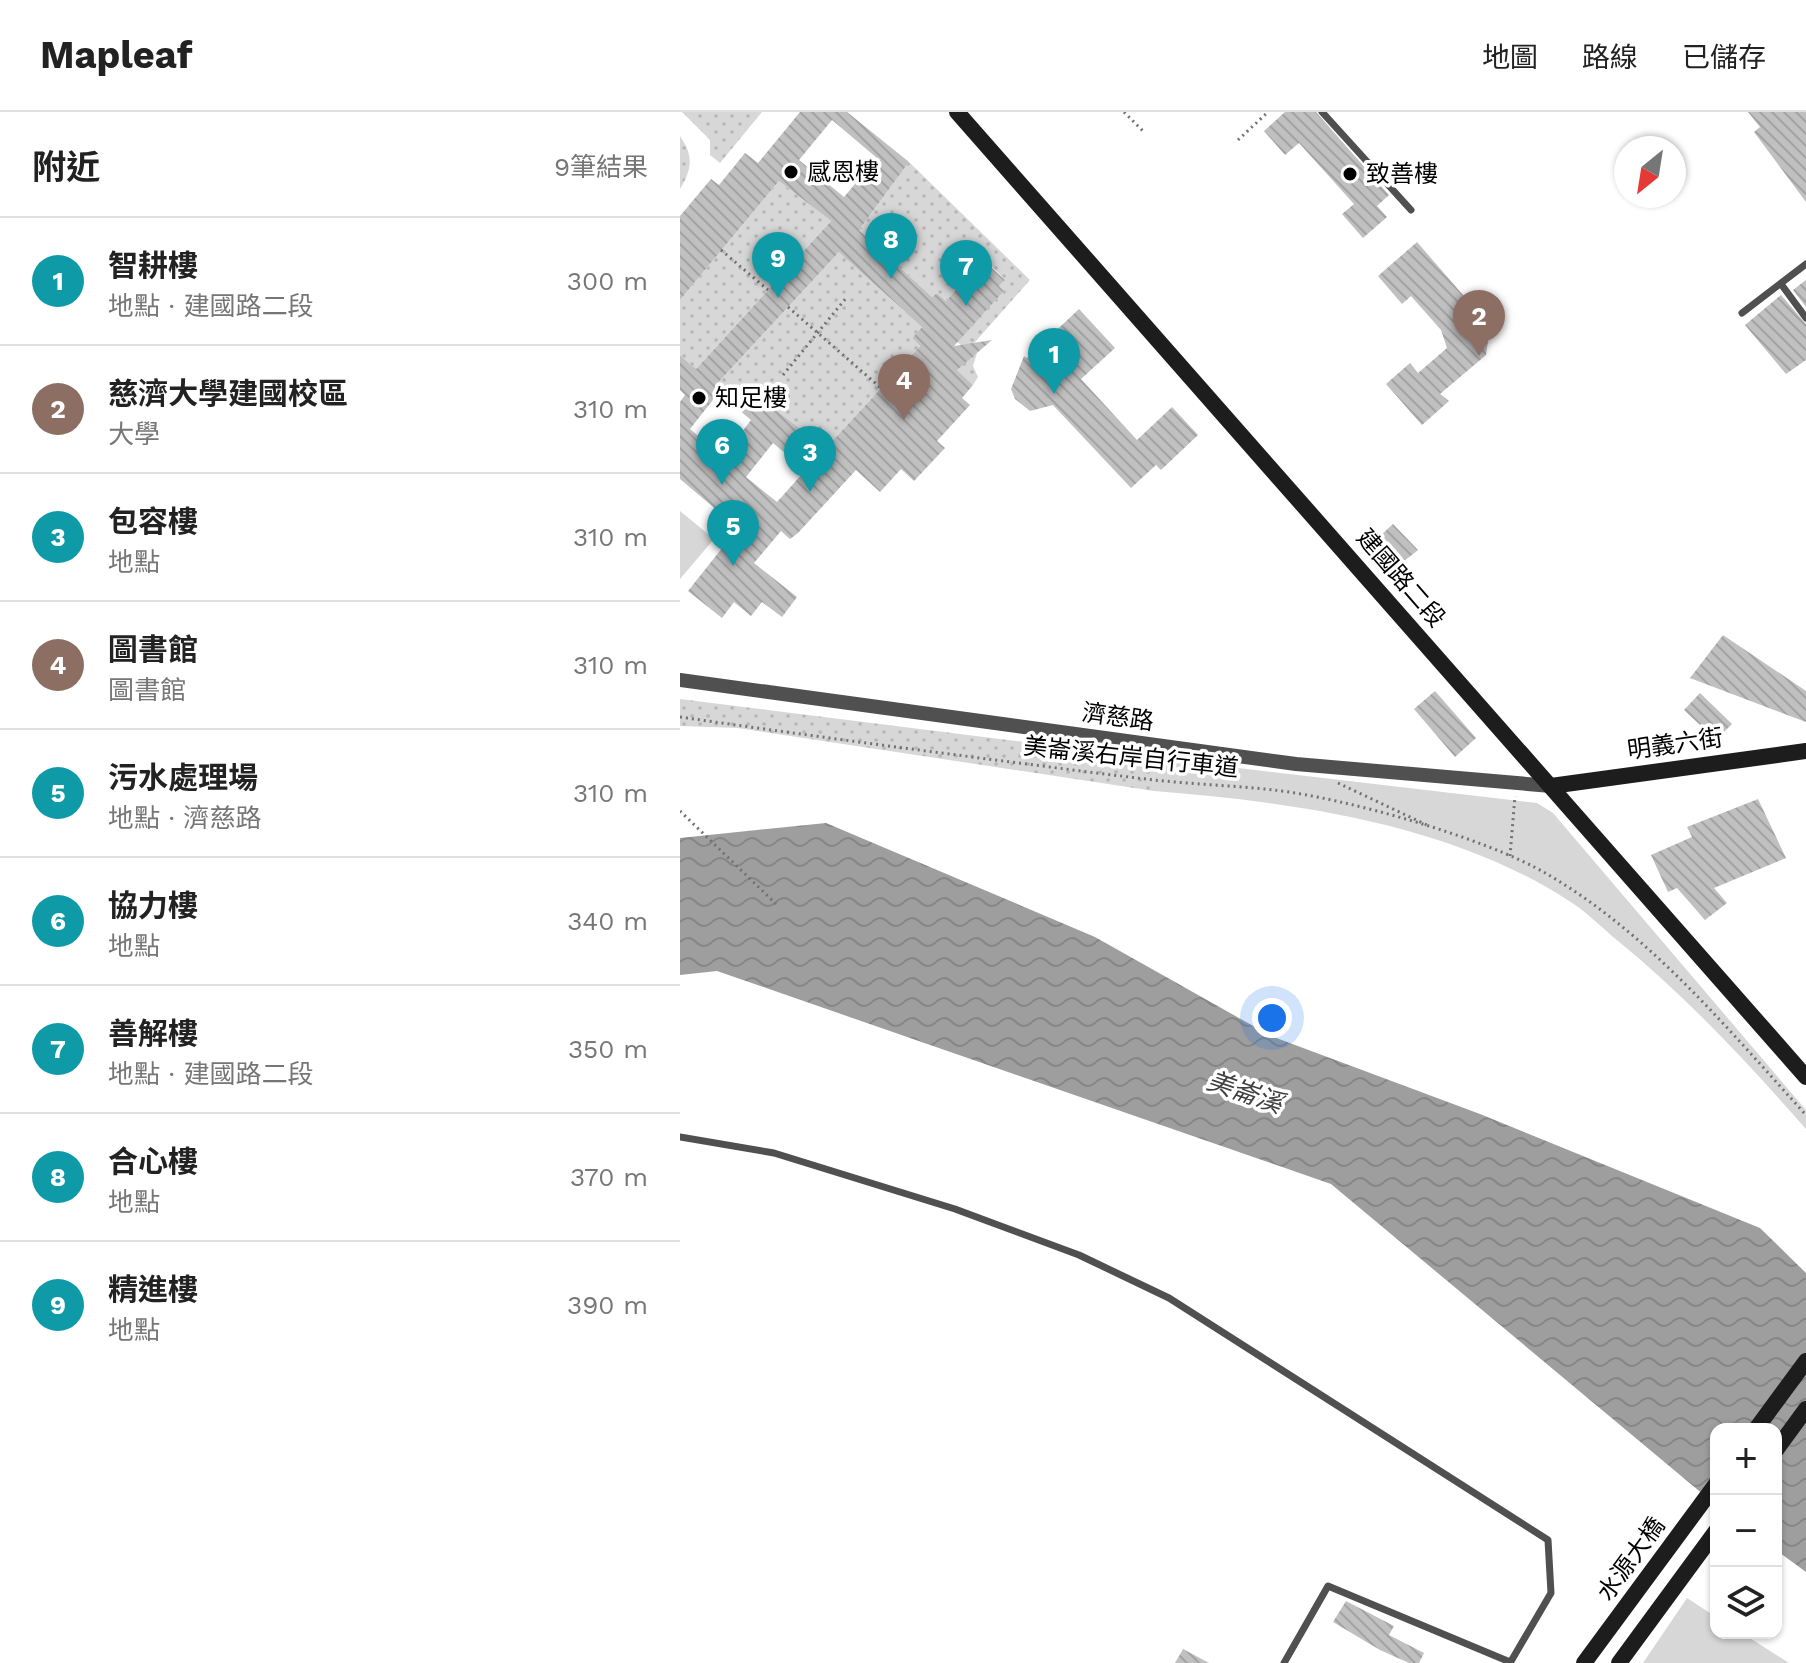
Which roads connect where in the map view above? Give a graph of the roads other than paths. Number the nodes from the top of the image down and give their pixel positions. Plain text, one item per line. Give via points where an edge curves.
1 (957, 112) edge
2 (1322, 112) edge
3 (1411, 210) dead end
4 (1806, 264) edge
5 (1781, 284) junction
6 (1742, 313) dead end
7 (1806, 318) edge
8 (680, 680) edge
9 (1806, 751) edge
10 (1551, 786) junction
11 (1806, 1077) edge
12 (680, 1137) edge
13 (1806, 1361) edge
14 (1806, 1409) edge
15 (1760, 1423) edge
16 (1782, 1442) edge
17 (1710, 1492) edge
18 (1710, 1539) edge
19 (1510, 1662) edge
20 (1284, 1663) edge
21 (1584, 1663) edge
22 (1619, 1663) edge

1 - 10 street, 建國路二段
2 - 3 lane
4 - 5 lane
5 - 6 lane
5 - 7 lane
8 - 10 street, 濟慈路 via 1326,767
9 - 10 street, 明義六街
10 - 11 street, 建國路二段
12 - 19 lane via 774,1153 955,1209 1079,1255 1183,1306 1548,1540 1551,1593
13 - 15 street
14 - 16 street
17 - 21 street, 水源大橋
18 - 22 street
19 - 20 lane via 1328,1586

